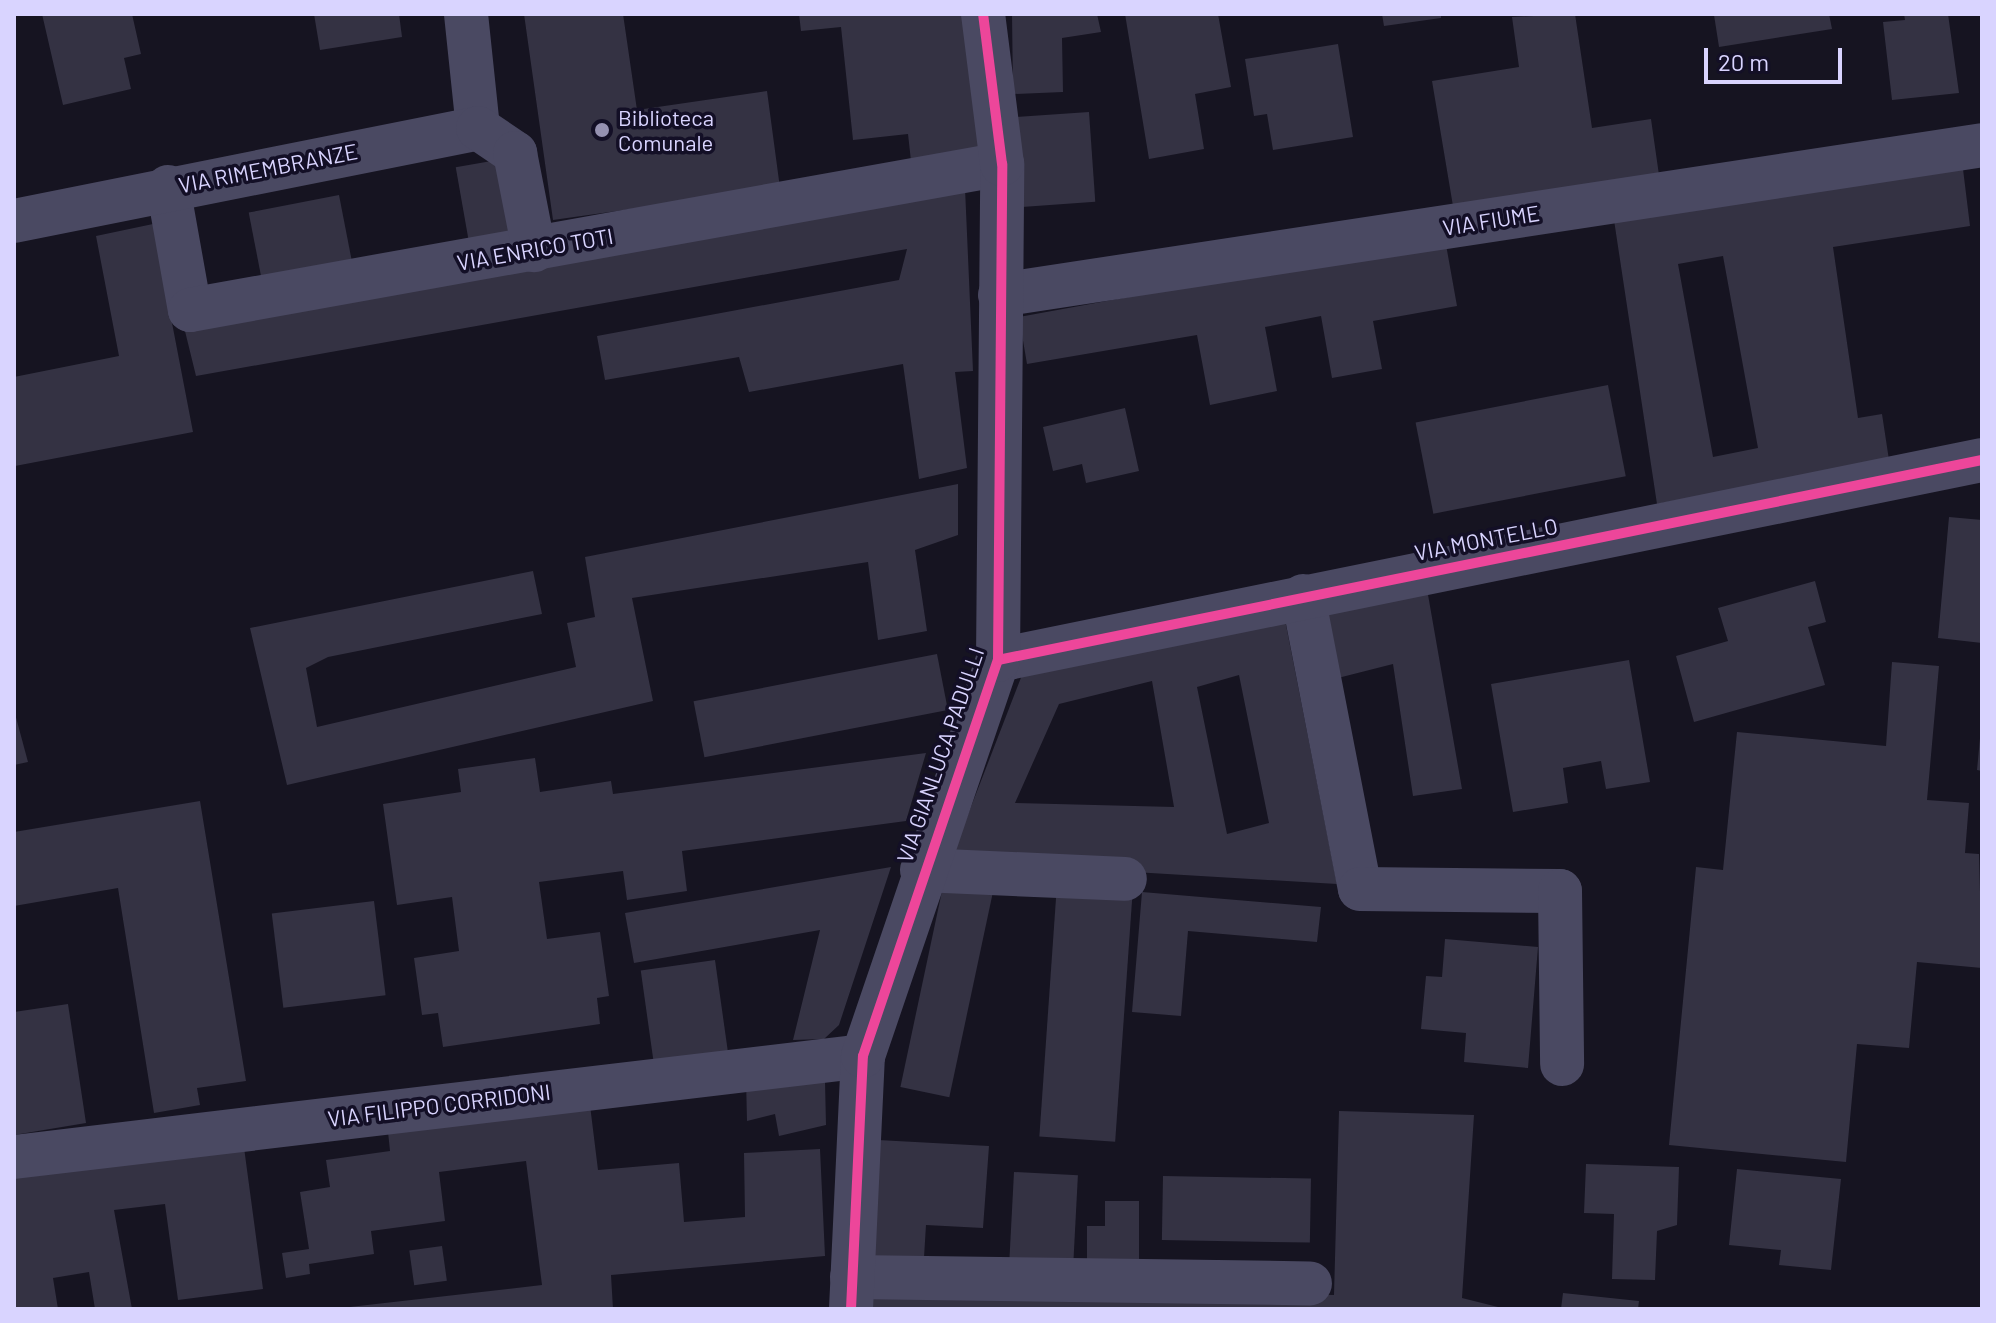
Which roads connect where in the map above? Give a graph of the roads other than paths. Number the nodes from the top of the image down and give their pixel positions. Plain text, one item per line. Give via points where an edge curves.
1 (466, 14) edge
2 (983, 14) edge
3 (478, 128) junction
4 (1982, 145) edge
5 (1002, 164) junction
6 (168, 187) junction
7 (14, 221) edge
8 (534, 250) junction
9 (1000, 295) junction
10 (1982, 460) edge
11 (1303, 596) junction
12 (998, 660) junction
13 (922, 870) junction
14 (1125, 879) dead end
15 (863, 1056) junction
16 (1562, 1064) dead end
17 (14, 1157) edge
18 (1310, 1283) dead end
19 (852, 1293) edge

1 - 3 street
2 - 5 street, VIA GIANLUCA PADULLI
3 - 6 street, VIA RIMEMBRANZE
3 - 8 street via 515,153
4 - 9 street, VIA FIUME
5 - 8 street, VIA ENRICO TOTI
5 - 9 street, VIA GIANLUCA PADULLI
6 - 7 street, VIA RIMEMBRANZE
6 - 8 street, VIA ENRICO TOTI via 190,310
9 - 12 street, VIA GIANLUCA PADULLI via 1004,512
10 - 11 street, VIA MONTELLO
11 - 12 street, VIA MONTELLO
11 - 16 street via 1360,889 1560,891
12 - 13 street, VIA GIANLUCA PADULLI
13 - 14 street
13 - 15 street, VIA GIANLUCA PADULLI
15 - 17 street, VIA FILIPPO CORRIDONI
15 - 19 street, VIA GIANLUCA PADULLI
18 - 19 street

